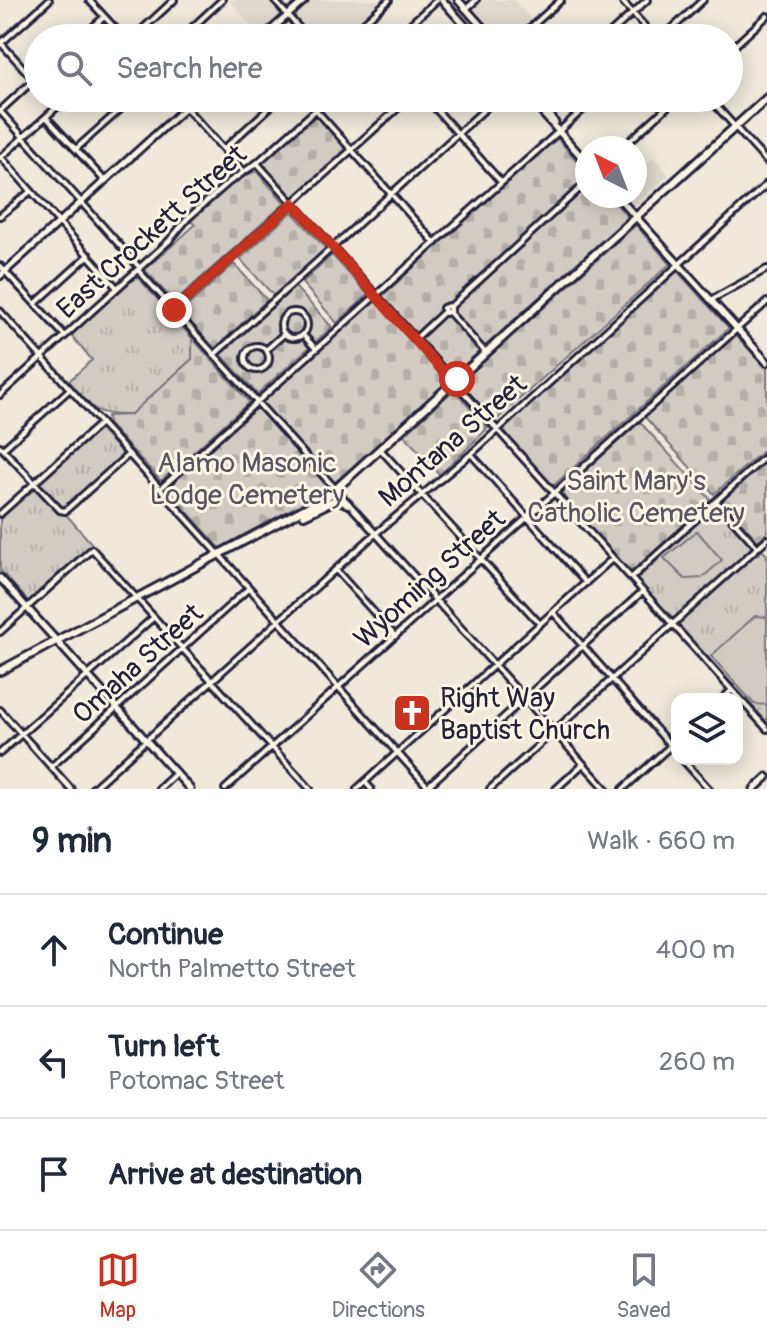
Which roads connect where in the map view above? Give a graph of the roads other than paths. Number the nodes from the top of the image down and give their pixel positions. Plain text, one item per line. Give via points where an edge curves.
1 (49, 0) edge
2 (89, 0) edge
3 (174, 0) edge
4 (222, 0) edge
5 (274, 0) edge
6 (305, 0) edge
7 (389, 0) edge
8 (441, 0) edge
9 (476, 0) edge
10 (561, 0) edge
11 (621, 0) edge
12 (647, 0) edge
13 (703, 0) edge
14 (460, 4) edge
15 (632, 13) junction
16 (288, 15) junction
17 (767, 16) edge
18 (104, 17) junction
19 (96, 24) edge
20 (111, 24) edge
21 (148, 24) edge
22 (196, 24) edge
23 (278, 24) edge
24 (296, 24) edge
25 (362, 24) edge
26 (412, 24) edge
27 (463, 24) edge
28 (479, 24) edge
29 (534, 24) edge
30 (620, 24) edge
31 (642, 24) edge
32 (677, 24) edge
33 (743, 38) edge
34 (0, 43) edge
35 (24, 66) edge
36 (24, 89) edge
37 (767, 98) edge
38 (0, 111) edge
39 (52, 112) edge
40 (117, 112) edge
41 (181, 112) edge
42 (191, 112) edge
43 (265, 112) edge
44 (313, 112) edge
45 (319, 112) edge
46 (394, 112) edge
47 (438, 112) edge
48 (482, 112) edge
49 (545, 112) edge
50 (580, 112) edge
51 (662, 112) edge
52 (722, 112) edge
53 (46, 117) junction
54 (735, 127) junction
55 (559, 131) junction
56 (458, 134) junction
57 (635, 136) edge
58 (23, 137) junction
59 (76, 149) junction
60 (224, 149) junction
61 (575, 149) edge
62 (352, 150) junction
63 (0, 158) edge
64 (767, 162) edge
65 (257, 163) junction
66 (244, 172) junction
67 (105, 181) junction
68 (501, 182) junction
69 (767, 184) edge
70 (31, 191) junction
71 (575, 193) edge
72 (391, 195) junction
73 (82, 202) junction
74 (293, 203) junction
75 (628, 208) edge
76 (0, 216) edge
77 (636, 217) junction
78 (60, 223) junction
79 (435, 243) junction
80 (333, 247) junction
81 (89, 255) junction
82 (678, 264) junction
83 (0, 266) edge
84 (767, 267) edge
85 (139, 269) junction
86 (2, 274) edge
87 (117, 288) junction
88 (376, 295) junction
89 (711, 300) junction
90 (767, 302) edge
91 (35, 304) junction
92 (174, 310) junction
93 (448, 310) junction
94 (0, 311) edge
95 (737, 329) junction
96 (284, 334) junction
97 (303, 335) junction
98 (65, 336) junction
99 (415, 339) junction
100 (316, 349) junction
101 (266, 350) junction
102 (487, 353) junction
103 (214, 355) junction
104 (41, 357) junction
105 (767, 362) edge
106 (453, 383) junction
107 (70, 389) junction
108 (0, 395) edge
109 (255, 403) junction
110 (101, 423) junction
111 (495, 429) junction
112 (1, 448) edge
113 (380, 449) junction
114 (129, 454) junction
115 (471, 454) junction
116 (767, 455) edge
117 (33, 483) junction
118 (160, 489) junction
119 (335, 490) junction
120 (553, 493) junction
121 (424, 496) junction
122 (716, 501) junction
123 (348, 504) junction
124 (0, 514) edge
125 (527, 517) junction
126 (275, 526) junction
127 (375, 534) junction
128 (767, 539) edge
129 (758, 548) junction
130 (220, 556) junction
131 (481, 558) junction
132 (613, 558) junction
133 (336, 570) junction
134 (0, 578) edge
135 (631, 578) junction
136 (586, 583) junction
137 (249, 588) junction
138 (643, 591) junction
139 (138, 599) junction
140 (435, 600) junction
141 (27, 608) junction
142 (553, 612) junction
143 (154, 617) junction
144 (279, 620) junction
145 (540, 624) junction
146 (673, 624) junction
147 (0, 632) edge
148 (395, 636) junction
149 (57, 641) junction
150 (583, 645) junction
151 (182, 648) junction
152 (494, 665) junction
153 (0, 671) edge
154 (87, 675) junction
155 (612, 679) junction
156 (213, 681) junction
157 (339, 687) junction
158 (732, 690) junction
159 (729, 693) edge
160 (524, 698) junction
161 (117, 708) junction
162 (0, 710) edge
163 (767, 729) edge
164 (554, 732) junction
165 (21, 734) junction
166 (146, 740) junction
167 (670, 746) joint
168 (272, 747) junction
169 (0, 753) edge
170 (398, 753) junction
171 (583, 764) junction
172 (687, 765) edge
173 (51, 767) junction
174 (176, 773) junction
175 (767, 777) edge
176 (365, 782) junction
177 (429, 787) edge
178 (71, 789) edge
179 (92, 789) edge
180 (159, 789) edge
181 (190, 789) edge
182 (225, 789) edge
183 (310, 789) edge
184 (357, 789) edge
185 (371, 789) edge
186 (490, 789) edge
187 (556, 789) edge
188 (606, 789) edge
189 (623, 789) edge
190 (709, 789) edge
191 (754, 789) edge

1 - 34 street
2 - 18 street
3 - 21 street
4 - 22 street
5 - 16 street
6 - 16 main road
7 - 25 street
8 - 14 main road via 456,12
8 - 26 street
8 - 27 main road
9 - 14 street
10 - 29 street
11 - 15 street
12 - 15 street
13 - 32 street
14 - 28 main road
15 - 30 street
15 - 31 street
16 - 23 main road
16 - 24 street
17 - 33 street
18 - 19 street
18 - 20 street
34 - 35 street
36 - 38 street
37 - 54 main road
38 - 58 street
39 - 53 street
40 - 59 street
41 - 67 main road
42 - 60 street
43 - 60 street
44 - 65 street, East Crockett Street
45 - 62 street
46 - 62 street
47 - 56 street
48 - 56 street
49 - 55 main road
50 - 55 street
51 - 57 street
52 - 54 street
53 - 58 street
53 - 59 street
54 - 64 street
54 - 77 main road
55 - 61 main road
55 - 68 street
56 - 68 street
56 - 72 street
58 - 63 street
58 - 73 street
59 - 67 street
60 - 66 street
62 - 72 street
62 - 74 street
63 - 70 street
65 - 66 street, East Crockett Street
65 - 74 street
66 - 85 street, East Crockett Street via 188,218
67 - 73 main road
68 - 79 street
69 - 82 street, Montana Street
70 - 76 street
70 - 78 street
71 - 93 street
72 - 79 street
72 - 80 street
73 - 78 main road
73 - 85 street
74 - 80 street
74 - 92 street
75 - 77 main road
77 - 82 main road
77 - 102 main road
78 - 81 street
78 - 86 main road
79 - 88 street
80 - 88 street
80 - 103 street
81 - 87 street
81 - 91 street
82 - 89 main road
82 - 111 street, Montana Street
83 - 86 street
84 - 89 street
85 - 87 street, East Crockett Street
85 - 92 street
86 - 91 street
87 - 98 street, East Crockett Street
88 - 99 street
88 - 100 street
89 - 95 main road
90 - 95 street, Wyoming Street
91 - 98 street
92 - 103 street
93 - 99 street
93 - 102 street
94 - 104 street
95 - 105 main road
95 - 120 street, Wyoming Street
96 - 97 street
96 - 97 street via 283,318 295,312 308,322
96 - 101 street
97 - 100 street
98 - 104 street, East Crockett Street
99 - 106 street
100 - 109 street
101 - 101 street via 249,350 249,367 266,367
102 - 106 main road
103 - 109 street
104 - 107 street
104 - 108 street, East Crockett Street
106 - 111 street
106 - 113 main road
107 - 110 street
107 - 112 street
109 - 118 street
109 - 119 street
110 - 114 street
110 - 117 street
111 - 115 street, Montana Street
111 - 120 street
112 - 117 street
113 - 119 main road
113 - 121 street
114 - 117 street via 65,511
114 - 118 street
115 - 121 street, Montana Street
115 - 125 street
116 - 122 street
117 - 124 street
118 - 130 street
119 - 123 street
119 - 126 main road
120 - 125 street, Wyoming Street
120 - 132 street
121 - 127 street, Montana Street
121 - 131 street
122 - 129 street
122 - 135 street
123 - 126 main road via 337,499
123 - 127 street
125 - 131 street, Wyoming Street
125 - 136 street
126 - 130 main road
127 - 133 street, Montana Street
127 - 140 street
128 - 129 street
129 - 146 street
130 - 137 street
130 - 139 main road
131 - 140 street, Wyoming Street
131 - 145 street
132 - 135 street
132 - 136 street
133 - 144 street, Montana Street
133 - 148 street
134 - 141 main road
135 - 138 street
136 - 142 street
137 - 144 street
137 - 151 street, Omaha Street
138 - 146 street
138 - 150 street
139 - 141 street via 92,549
139 - 143 street
139 - 149 main road
140 - 148 street, Wyoming Street
140 - 152 street
141 - 147 street
141 - 149 main road
142 - 145 street
142 - 150 street
143 - 151 street
143 - 154 street
144 - 156 street, Montana Street
144 - 157 street
145 - 152 street
146 - 155 street
146 - 158 street
148 - 157 street, Wyoming Street
149 - 153 main road
149 - 154 main road
150 - 155 street
150 - 160 street
151 - 156 street
151 - 161 street, Omaha Street
152 - 160 street
152 - 170 street
154 - 161 main road
154 - 165 street
155 - 164 street
155 - 167 street
156 - 166 street, Montana Street
156 - 168 street
157 - 168 street, Wyoming Street
157 - 170 street
158 - 159 street
158 - 163 street
160 - 164 street
160 - 177 street
161 - 166 main road
161 - 173 street, Omaha Street
162 - 165 street
164 - 171 street
164 - 186 street
165 - 169 street
165 - 173 street
166 - 174 main road
166 - 179 street, Montana Street
167 - 189 street
168 - 182 street, Wyoming Street
168 - 183 street
170 - 176 street
170 - 177 street
171 - 187 street
171 - 188 street
172 - 190 street
173 - 178 street
174 - 180 street
174 - 181 main road
175 - 191 main road
176 - 184 street
176 - 185 street

